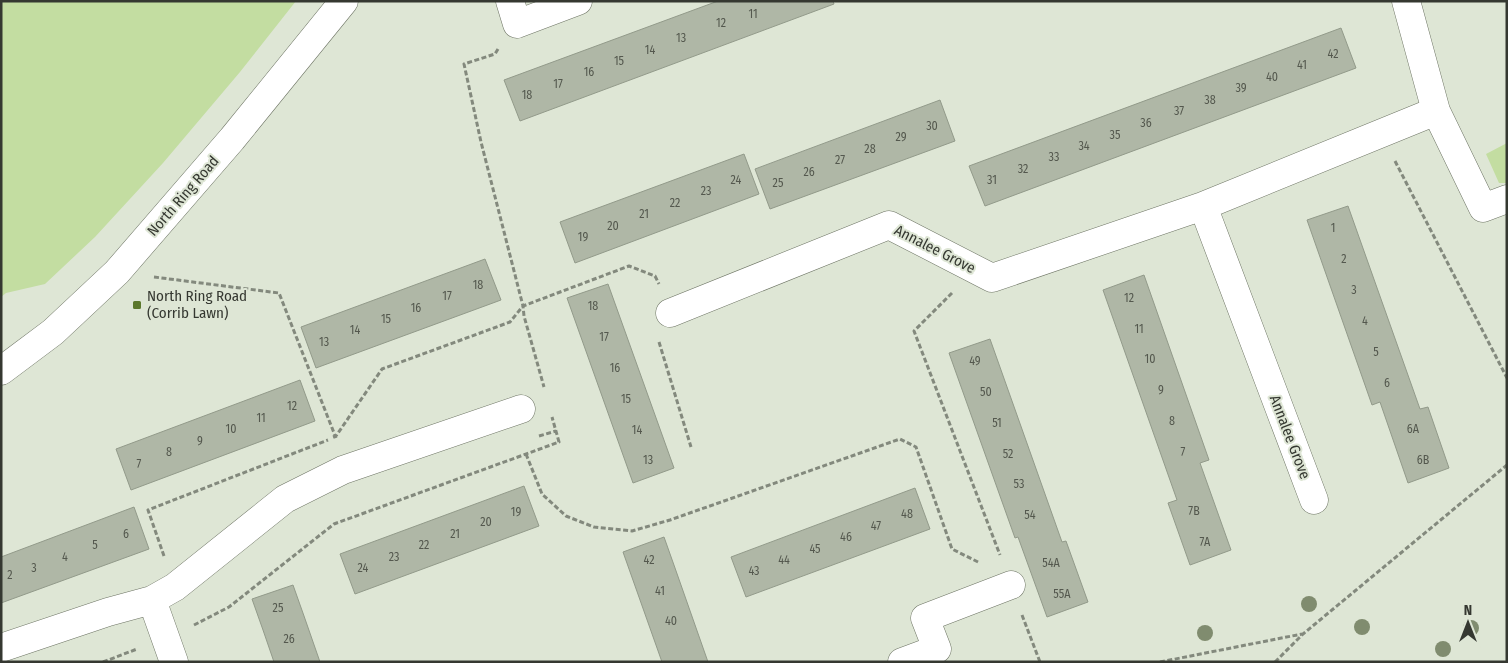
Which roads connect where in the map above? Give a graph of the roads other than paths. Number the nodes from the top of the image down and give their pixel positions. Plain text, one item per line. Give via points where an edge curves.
1 (344, 1) edge
2 (578, 1) edge
3 (1406, 1) edge
4 (514, 13) edge
5 (1436, 111) junction
6 (1495, 204) edge
7 (1203, 206) junction
8 (670, 313) road end
9 (1, 370) edge
10 (521, 410) dead end
11 (1314, 500) dead end
12 (1011, 585) road end
13 (163, 593) junction
14 (1, 648) edge
15 (169, 650) edge
16 (902, 662) edge

1 - 9 street, North Ring Road via 232,139 117,272 53,332
2 - 4 street
3 - 5 street
5 - 6 street
5 - 7 street, Annalee Grove
7 - 8 street, Annalee Grove via 992,278 889,225
7 - 11 street, Annalee Grove
10 - 13 street via 343,470 285,499
12 - 16 street via 925,618 937,649
13 - 14 street
13 - 15 street

